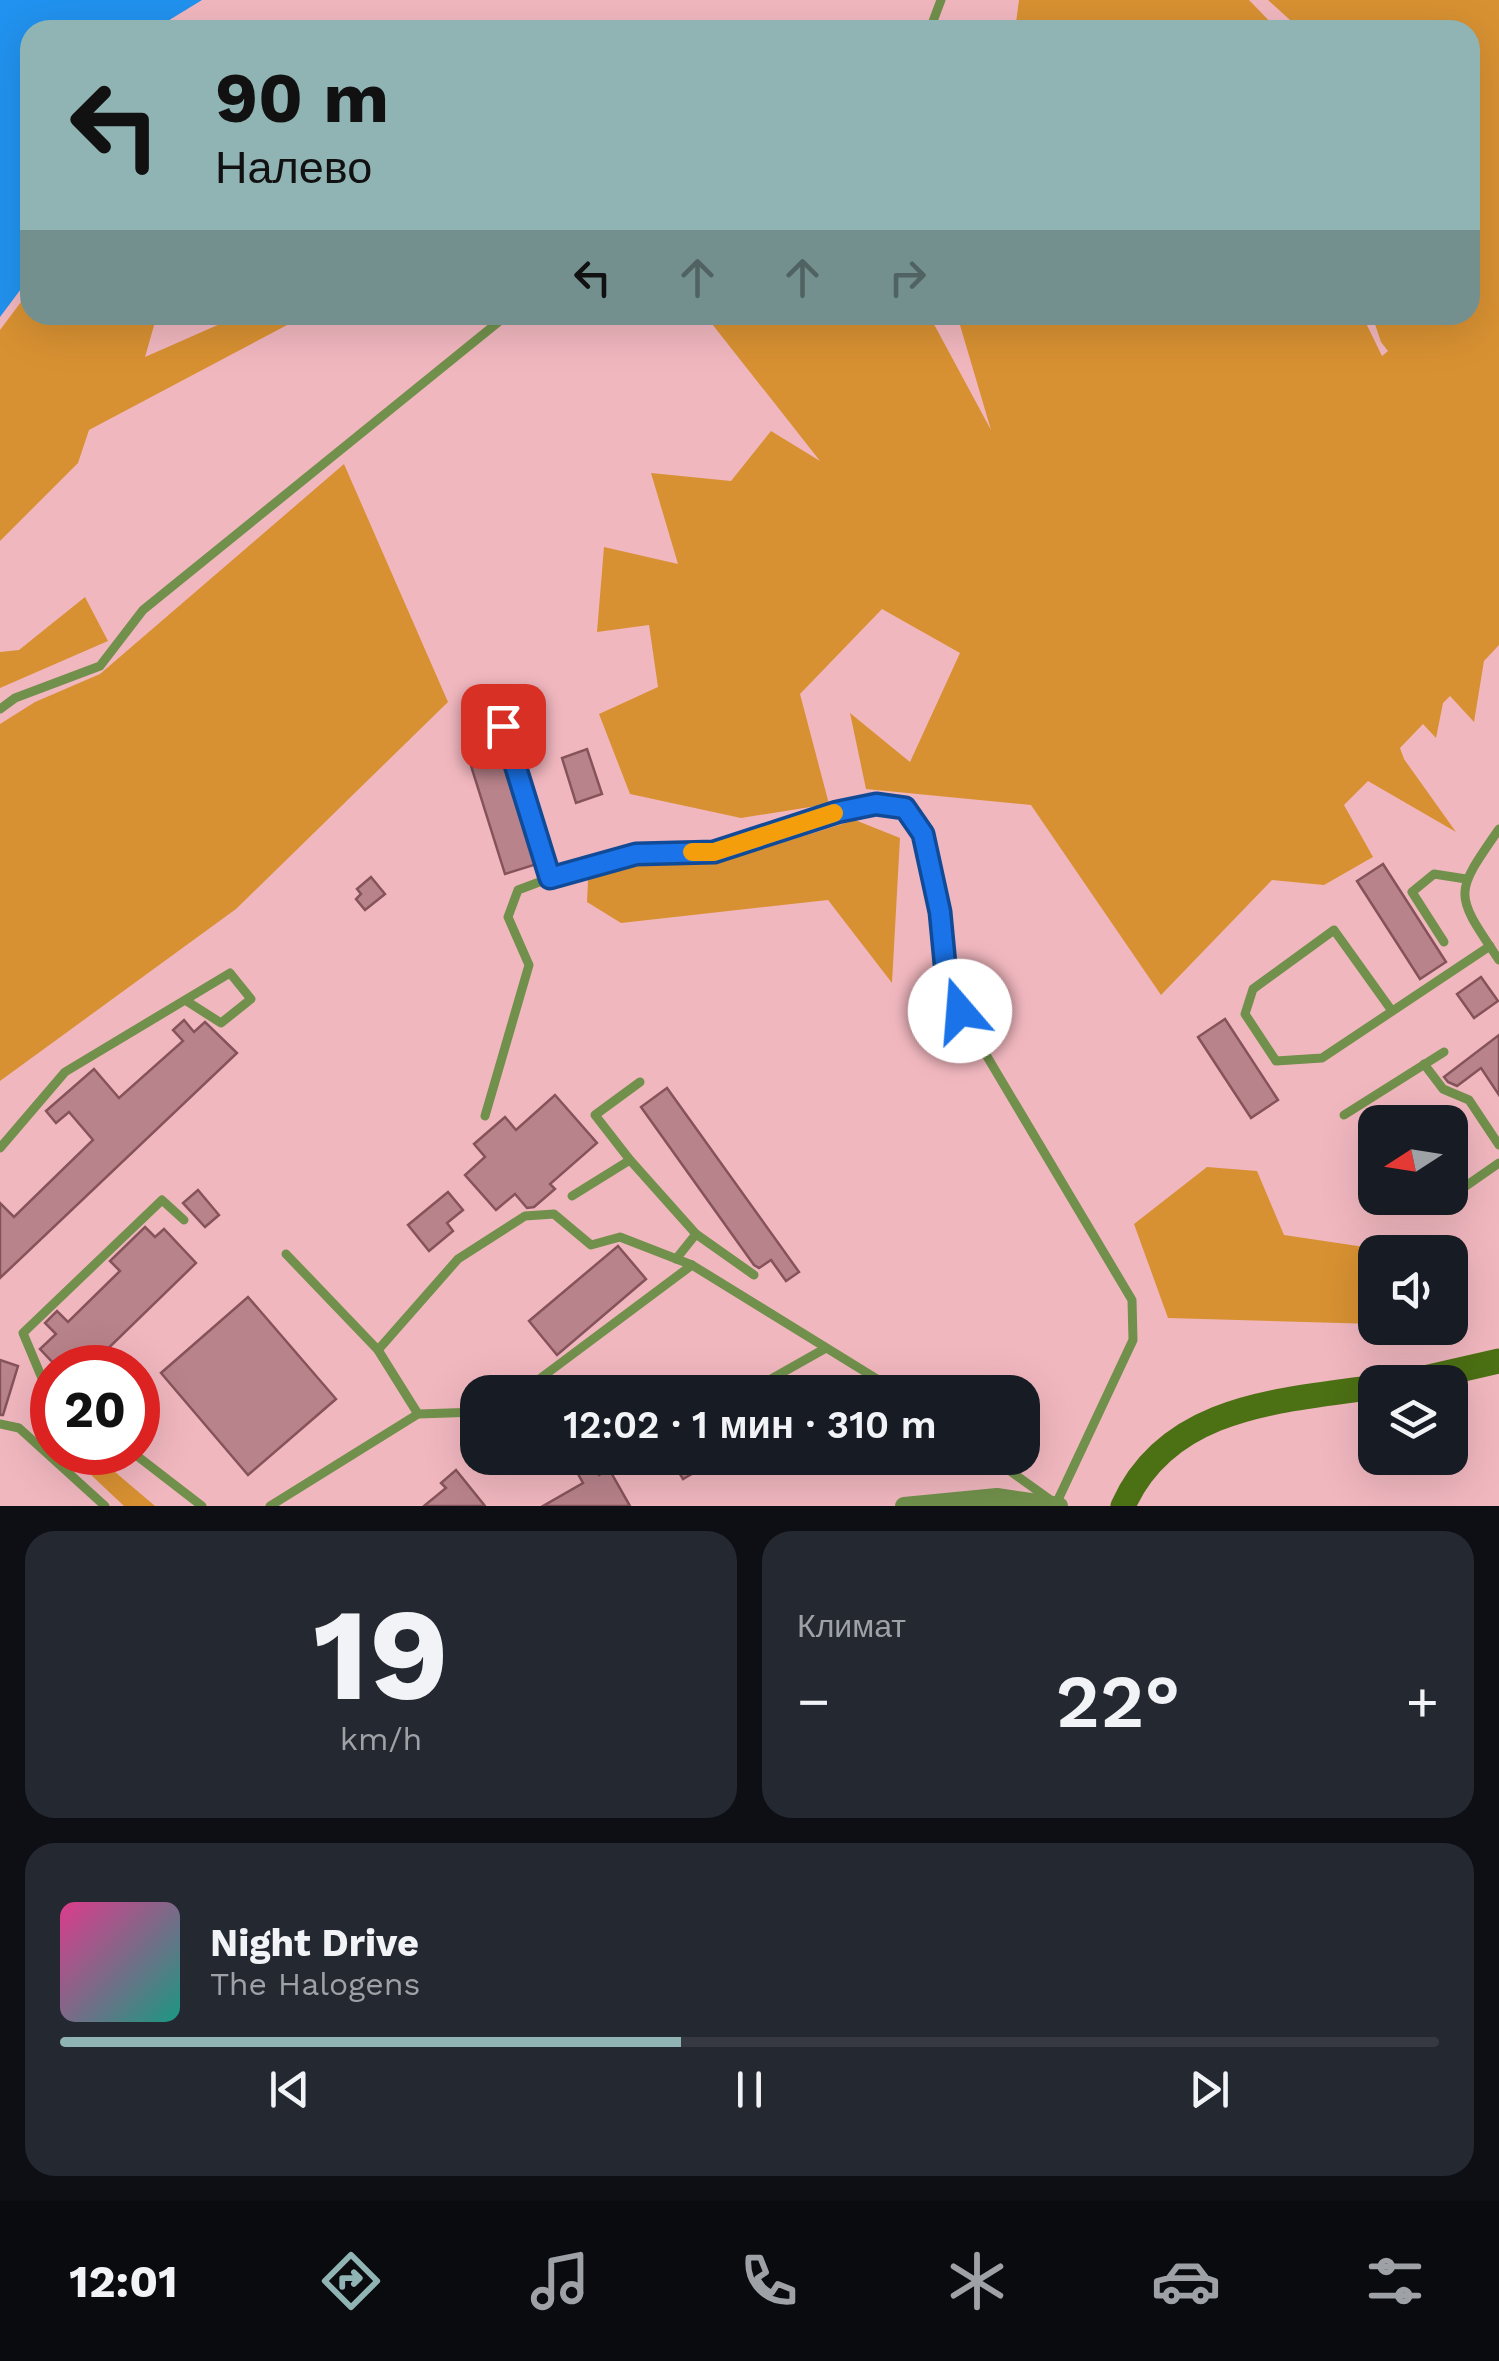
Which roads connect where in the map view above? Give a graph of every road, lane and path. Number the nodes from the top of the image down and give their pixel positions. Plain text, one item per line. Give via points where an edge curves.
1 (495, 325) edge
2 (0, 708) edge
3 (503, 726) dead end
4 (1499, 828) edge
5 (550, 878) junction
6 (1466, 879) junction
7 (1444, 942) dead end
8 (1490, 946) junction
9 (1499, 960) edge
10 (185, 1000) junction
11 (1392, 1011) junction
12 (1444, 1052) dead end
13 (1424, 1064) junction
14 (640, 1082) dead end
15 (1344, 1115) dead end
16 (485, 1116) dead end
17 (1499, 1145) edge
18 (0, 1148) edge
19 (630, 1160) junction
20 (1499, 1163) edge
21 (1468, 1184) edge
22 (572, 1196) dead end
23 (184, 1220) dead end
24 (696, 1234) junction
25 (286, 1254) dead end
26 (676, 1259) junction
27 (692, 1265) junction
28 (754, 1274) dead end
29 (826, 1348) junction
30 (30, 1349) edge
31 (378, 1350) junction
32 (1499, 1361) edge
33 (1468, 1368) edge
34 (545, 1375) edge
35 (778, 1375) edge
36 (870, 1375) edge
37 (1358, 1390) edge
38 (460, 1413) edge
39 (418, 1414) junction
40 (0, 1424) edge
41 (30, 1437) edge
42 (160, 1474) edge
43 (71, 1475) edge
44 (1016, 1475) edge
45 (1058, 1505) edge
46 (104, 1506) edge
47 (202, 1506) edge
48 (270, 1506) edge
49 (904, 1506) edge
50 (1123, 1506) edge

1 - 2 lane via 143,610 100,666
3 - 5 lane
4 - 6 lane
5 - 16 lane via 518,890 508,917 529,966
5 - 45 lane via 636,854 714,852 876,804 905,808 923,834 945,964 960,1011 1132,1300 1132,1340
6 - 7 lane via 1434,874 1412,892
6 - 8 lane via 1464,908
8 - 9 lane
8 - 11 lane
10 - 10 lane via 230,974 251,999 222,1024
10 - 18 lane via 65,1072
11 - 11 lane via 1322,1058 1276,1062 1246,1014 1254,989 1334,930
12 - 13 lane
13 - 15 lane
13 - 17 lane via 1442,1089 1469,1100
14 - 19 lane via 595,1115
19 - 22 lane
19 - 24 lane
20 - 21 lane
23 - 30 lane via 162,1200 24,1334
24 - 26 lane
24 - 28 lane
25 - 31 lane
26 - 27 lane
26 - 31 lane via 620,1236 592,1245 554,1214 525,1216 458,1259
27 - 29 lane
27 - 34 lane
29 - 35 lane
29 - 36 lane
31 - 39 lane
32 - 33 main road
37 - 50 main road via 1246,1407 1198,1426 1160,1452
38 - 39 lane
39 - 48 lane
40 - 41 lane
42 - 47 lane
43 - 46 lane
44 - 45 lane
45 - 49 street via 997,1496

